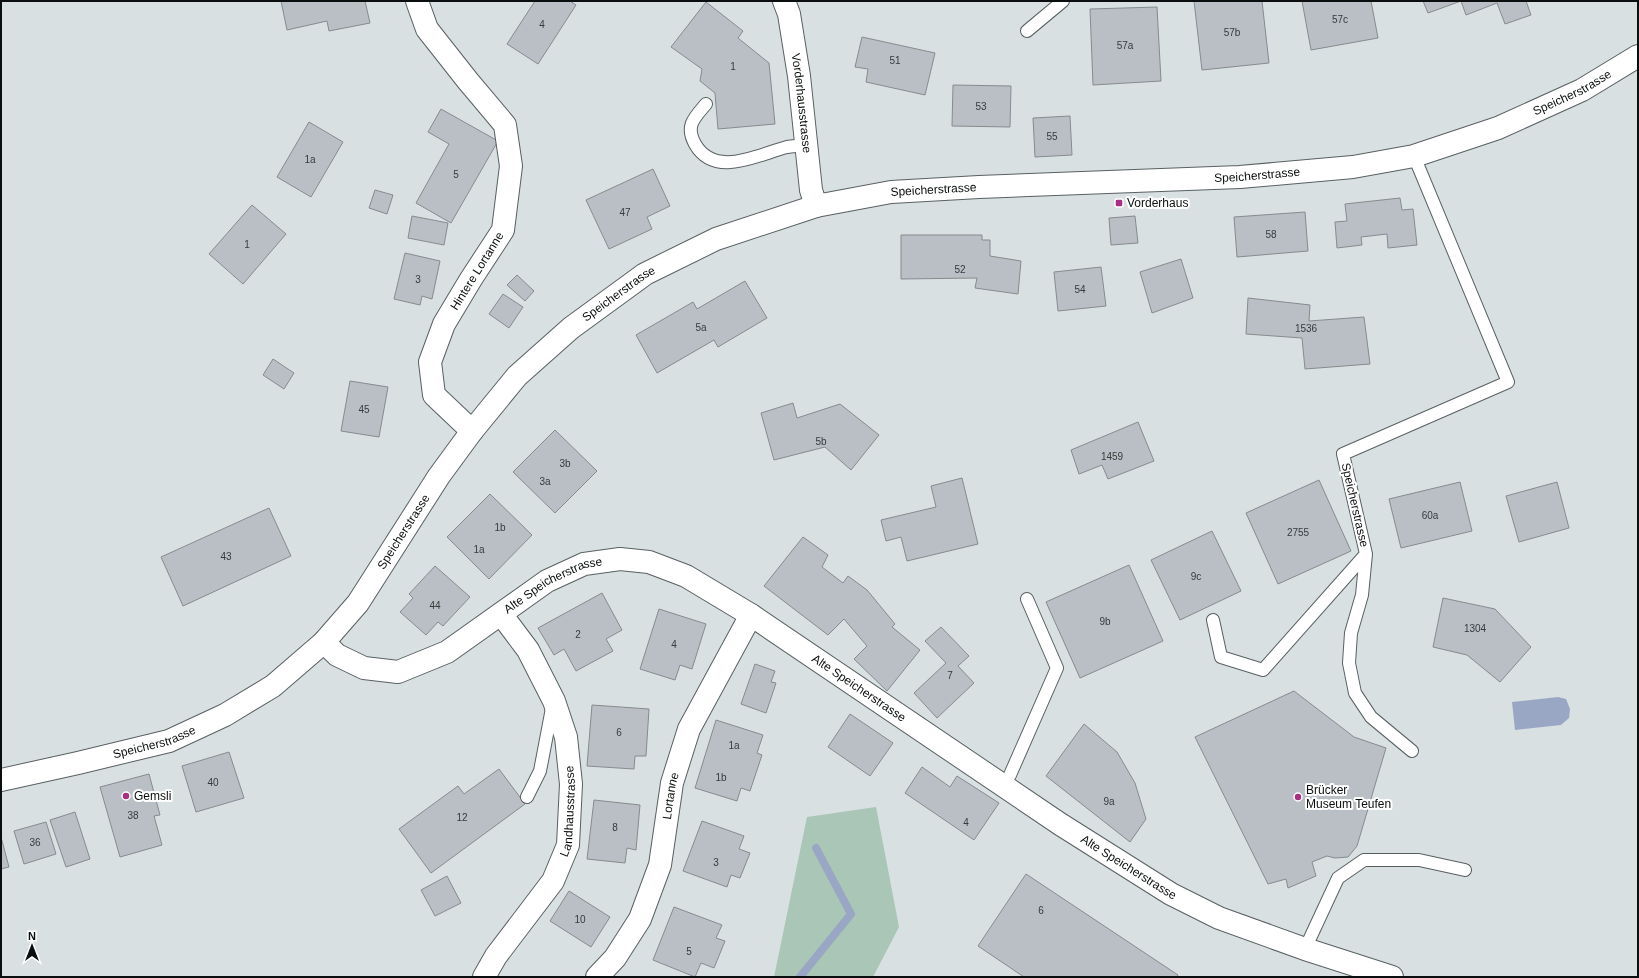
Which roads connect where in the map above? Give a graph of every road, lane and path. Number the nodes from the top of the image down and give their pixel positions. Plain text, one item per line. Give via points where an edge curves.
1 (418, 1) edge
2 (784, 1) edge
3 (1063, 1) edge
4 (1027, 31) dead end
5 (1638, 56) edge
6 (706, 104) dead end
7 (805, 145) junction
8 (1414, 156) junction
9 (816, 206) junction
10 (472, 431) junction
11 (1366, 554) junction
12 (1027, 599) dead end
13 (501, 614) junction
14 (751, 615) junction
15 (1213, 620) dead end
16 (324, 642) junction
17 (554, 701) junction
18 (1412, 751) dead end
19 (1, 780) edge
20 (1003, 785) junction
21 (527, 797) dead end
22 (1465, 870) dead end
23 (1305, 949) junction
24 (484, 977) edge
25 (597, 977) edge
26 (1392, 977) edge

1 - 10 street, Hintere Lortanne via 427,29 505,125 511,166 503,230 444,324 430,362 434,395
2 - 7 street, Vorderhausstrasse via 790,14
3 - 4 lane
5 - 8 street, Speicherstrasse via 1582,90 1512,122
6 - 7 lane via 692,120 691,136 698,150 710,159 728,163
7 - 9 street, Vorderhausstrasse via 811,190
8 - 9 street, Speicherstrasse via 1353,167 1264,175 892,192
8 - 11 lane, Speicherstrasse via 1508,382 1343,454
9 - 10 street, Speicherstrasse via 716,240 645,274 571,328 517,376
10 - 16 street, Speicherstrasse via 439,476 358,603
11 - 15 lane, Speicherstrasse via 1263,670 1221,657
11 - 18 lane via 1362,595 1351,633 1348,663 1355,693 1371,717
12 - 20 lane via 1058,668 1010,775
13 - 14 street, Alte Speicherstrasse via 547,581 584,564 620,559 649,562 686,576
13 - 16 street, Alte Speicherstrasse via 447,652 398,672 364,668 337,655
13 - 17 street, Landhausstrasse via 528,650
14 - 20 street, Alte Speicherstrasse
14 - 25 street, Lortanne via 689,729 672,782 660,865 640,919 615,958
16 - 19 street, Speicherstrasse via 274,686 225,715 169,741
17 - 21 lane via 540,772
17 - 24 street, Landhausstrasse via 566,737 571,784 568,845 553,881 496,956
20 - 23 street, Alte Speicherstrasse via 1171,894 1219,918
22 - 23 lane via 1419,860 1364,860 1338,878
23 - 26 street, Alte Speicherstrasse

